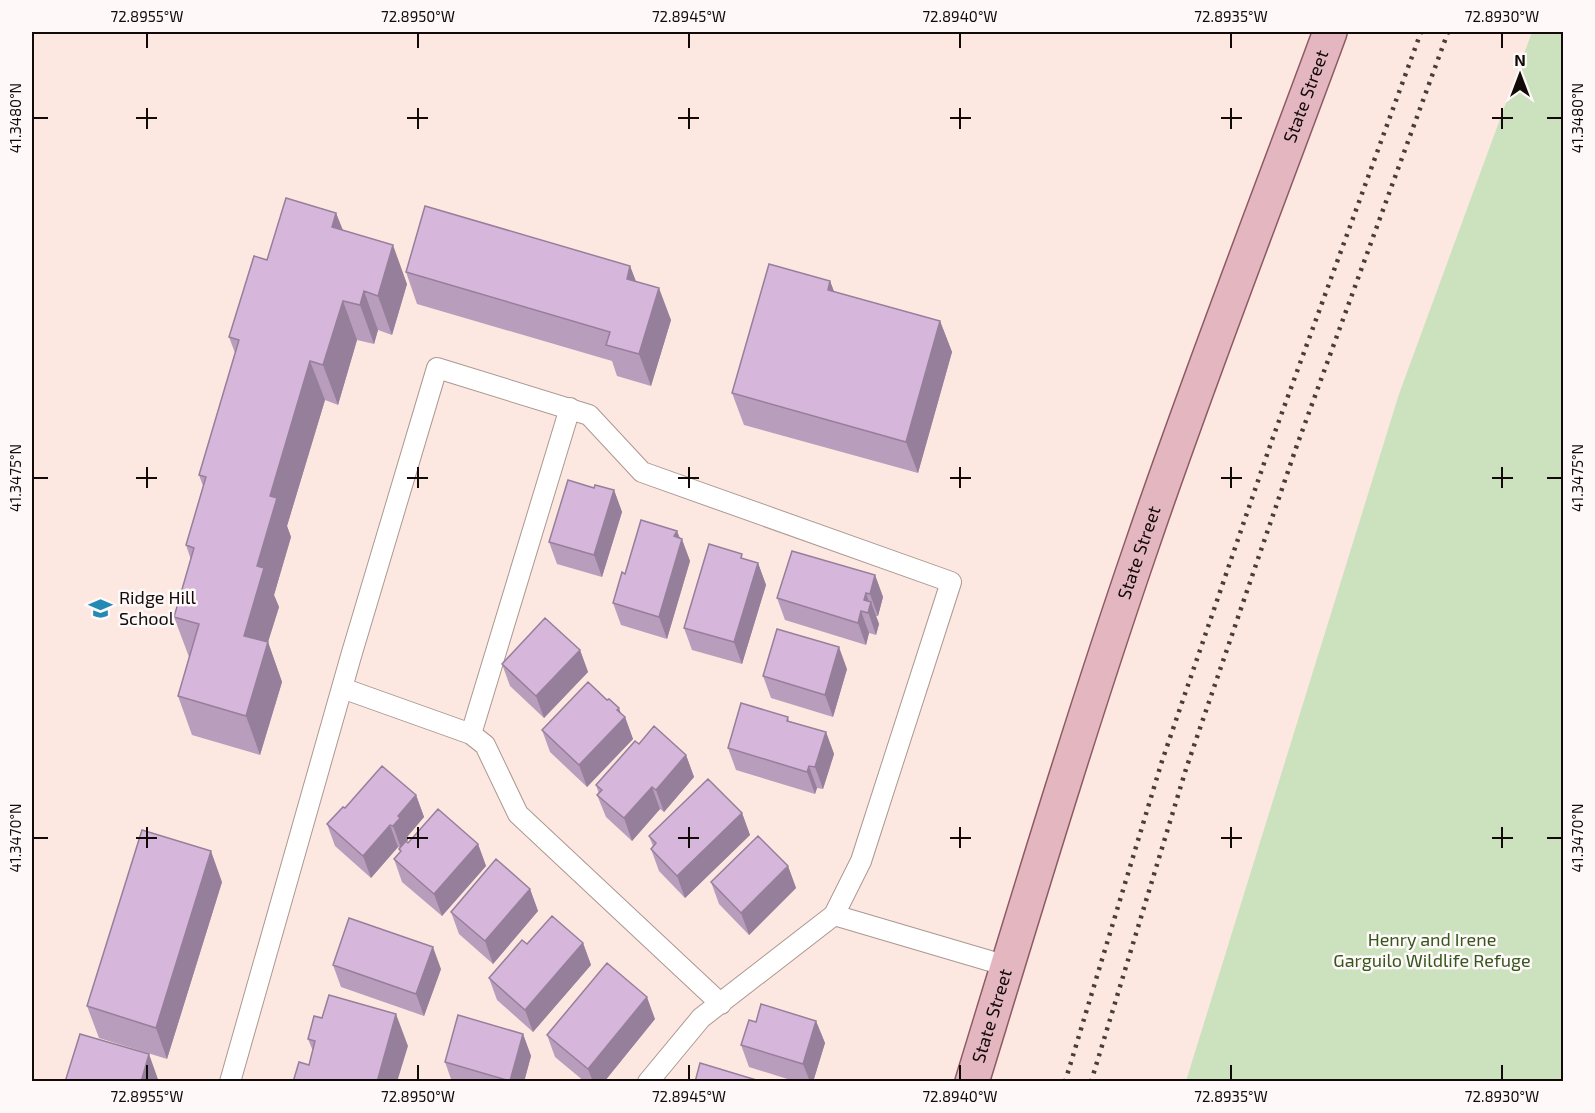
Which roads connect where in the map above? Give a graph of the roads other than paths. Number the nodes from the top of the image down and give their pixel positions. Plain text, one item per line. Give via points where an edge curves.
1 (1330, 32) edge
2 (570, 408) junction
3 (342, 688) junction
4 (471, 734) junction
5 (834, 915) junction
6 (1007, 966) junction
7 (721, 1004) junction
8 (230, 1082) edge
9 (648, 1082) edge
10 (972, 1082) edge

1 - 6 main road, State Street via 1142,545
2 - 3 lane via 437,368
2 - 4 lane
2 - 5 lane via 589,415 642,472 951,582 861,861
3 - 4 lane
3 - 8 lane
4 - 7 lane via 485,745 518,814
5 - 6 lane
5 - 7 lane
6 - 10 main road, State Street
7 - 9 lane via 701,1018

